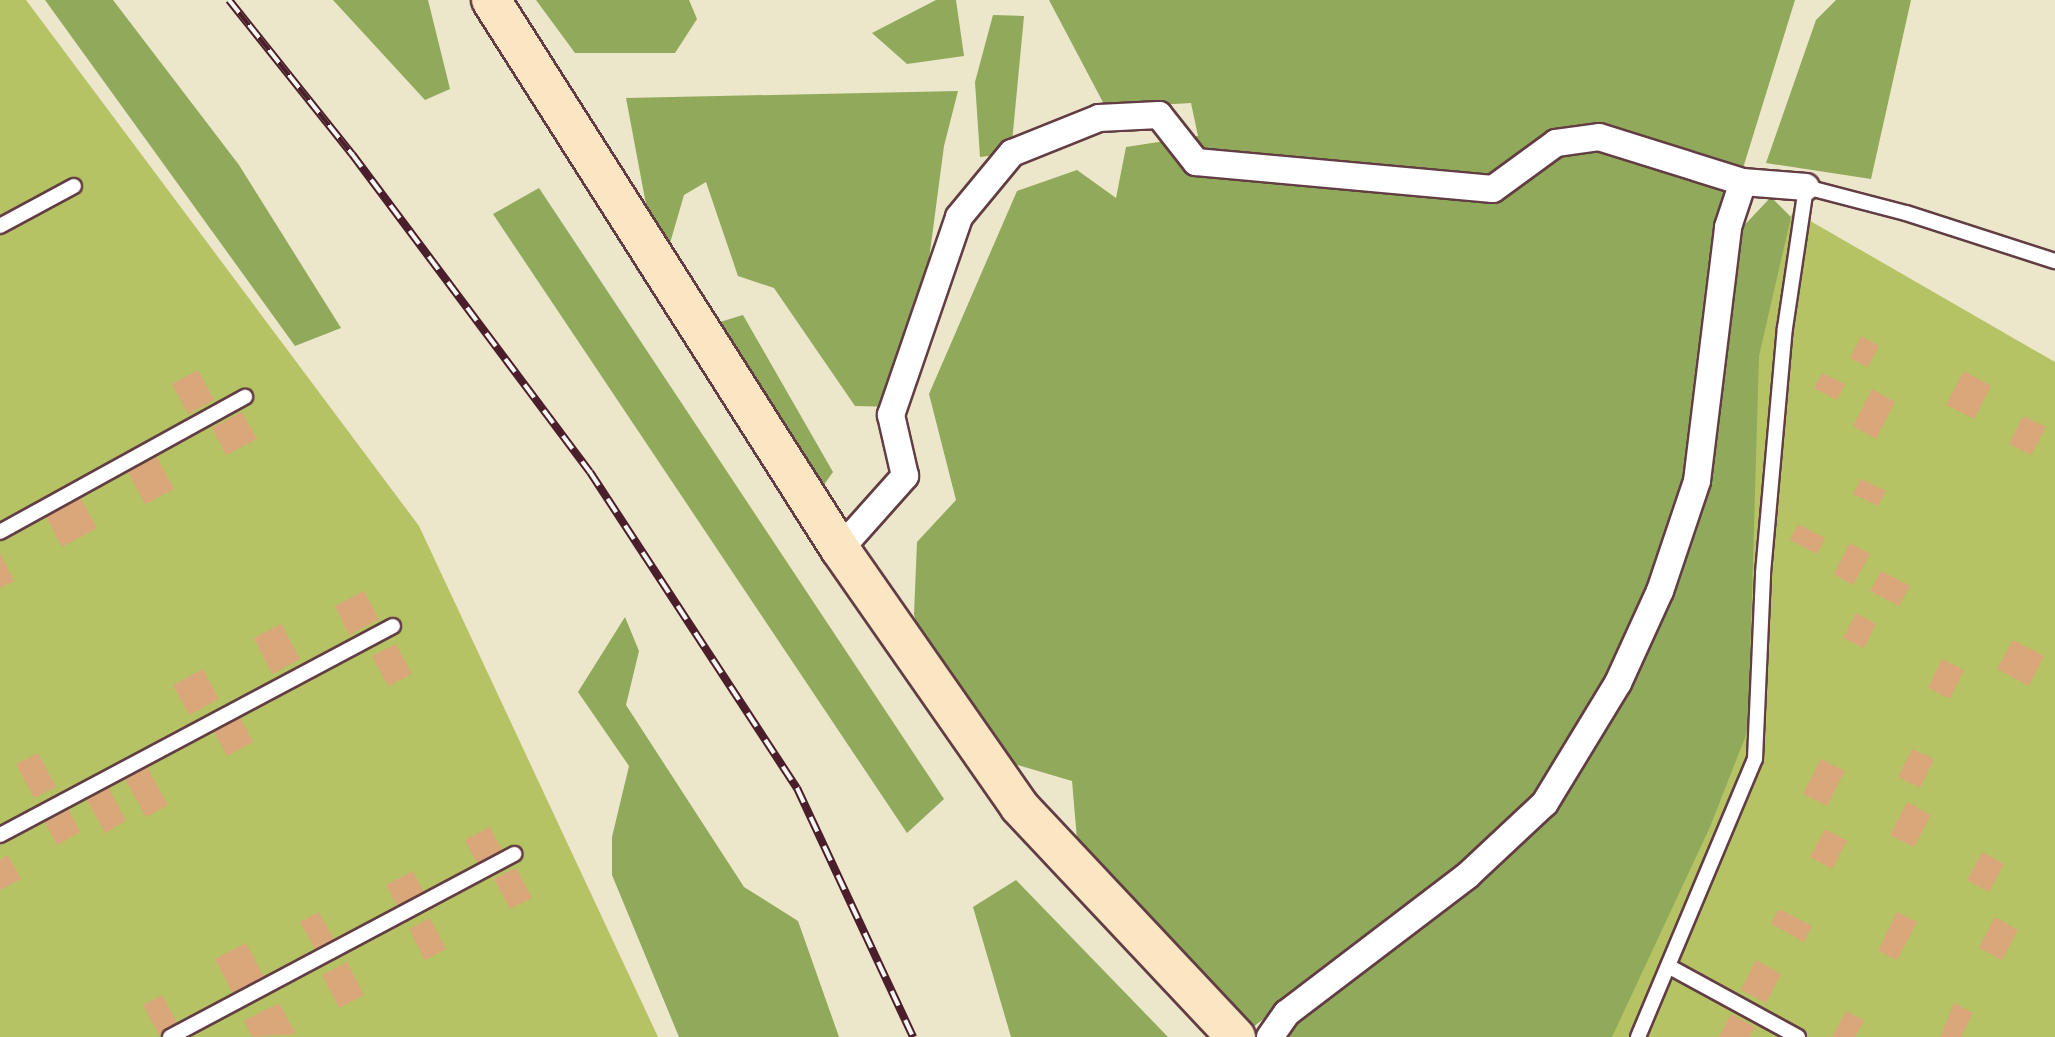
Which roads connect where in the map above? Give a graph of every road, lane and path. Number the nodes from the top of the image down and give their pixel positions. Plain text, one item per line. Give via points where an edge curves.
1 (491, 0) edge
2 (1743, 182) junction
3 (75, 186) dead end
4 (1806, 187) junction
5 (0, 226) edge
6 (2055, 261) edge
7 (245, 397) dead end
8 (0, 532) edge
9 (839, 549) junction
10 (393, 626) dead end
11 (0, 835) edge
12 (514, 855) dead end
13 (1668, 966) junction
14 (170, 1037) edge
15 (1236, 1037) edge
16 (1270, 1037) edge
17 (1638, 1037) edge
18 (1798, 1037) edge

1 - 9 main road
2 - 4 street
2 - 9 street via 1599,137 1556,143 1493,188 1196,162 1159,116 1099,118 1012,153 959,217 891,415 905,477
2 - 16 street via 1728,227 1697,481 1660,590 1618,683 1545,803 1468,875 1287,1013
3 - 5 lane
4 - 6 lane via 1906,213
4 - 13 lane via 1763,573 1755,759
7 - 8 lane
9 - 15 main road via 1019,806
10 - 11 lane
12 - 14 lane
13 - 17 lane
13 - 18 lane

